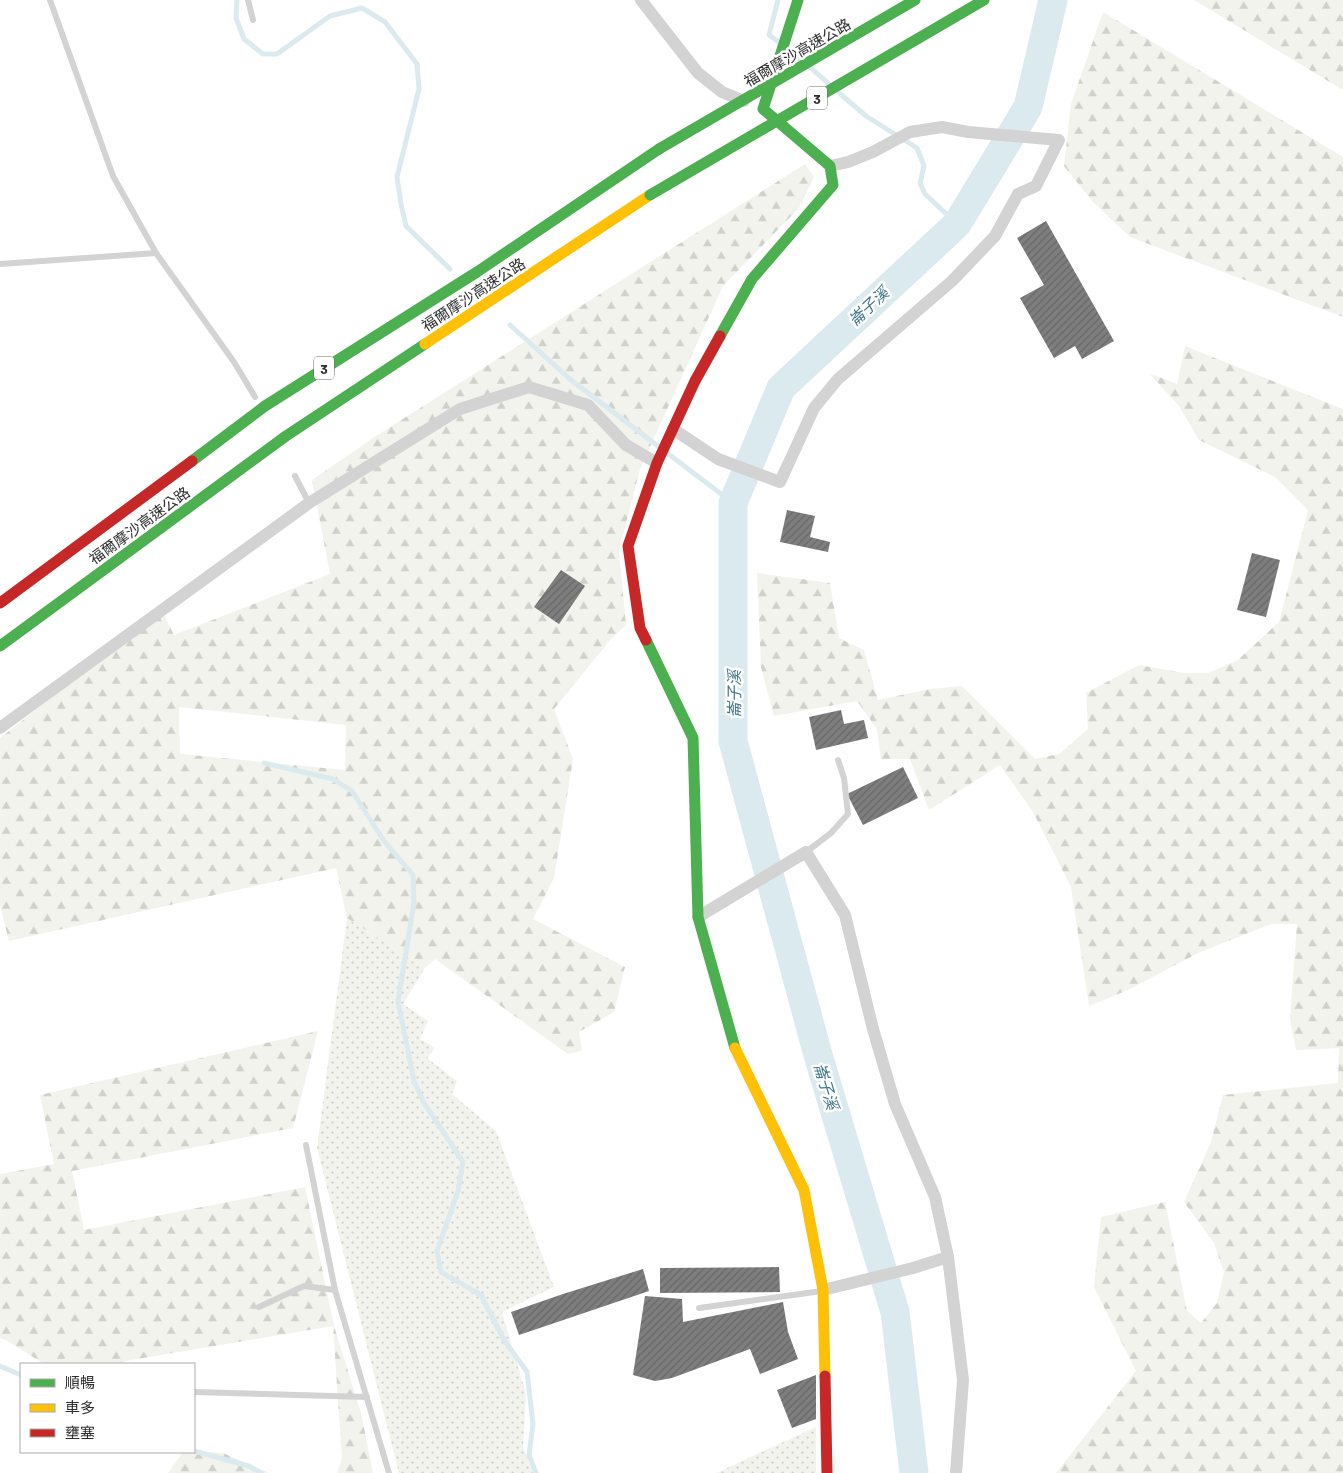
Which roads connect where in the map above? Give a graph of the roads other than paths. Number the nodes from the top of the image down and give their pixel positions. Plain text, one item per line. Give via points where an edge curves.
1 (50, 0) edge
2 (248, 0) edge
3 (641, 0) edge
4 (798, 0) edge
5 (915, 0) edge
6 (984, 0) edge
7 (253, 20) dead end
8 (763, 109) junction
9 (830, 166) junction
10 (156, 253) junction
11 (0, 264) edge
12 (255, 397) dead end
13 (674, 428) junction
14 (657, 463) junction
15 (295, 476) dead end
16 (309, 503) junction
17 (0, 603) edge
18 (0, 646) edge
19 (0, 728) edge
20 (838, 760) dead end
21 (806, 852) junction
22 (698, 917) junction
23 (306, 1145) dead end
24 (948, 1257) junction
25 (335, 1290) junction
26 (823, 1290) junction
27 (259, 1307) dead end
28 (699, 1308) dead end
29 (195, 1392) edge
30 (367, 1397) junction
31 (390, 1473) edge
32 (827, 1473) edge
33 (956, 1473) edge

1 - 10 lane via 113,176
2 - 7 lane
3 - 8 street via 698,73 722,92
4 - 8 main road
5 - 17 main road, 福爾摩沙高速公路 / 3, bridge via 659,149 477,272 265,406
6 - 18 main road, 福爾摩沙高速公路 / 3, bridge via 650,195 286,436
8 - 9 main road
9 - 13 main road via 833,185 752,279 695,381
9 - 13 street via 873,152 910,132 942,127 1059,140 1036,186 1018,194 996,236 952,280 838,379 814,408 780,482 718,459
10 - 11 lane
10 - 12 lane via 234,362
13 - 14 main road
14 - 16 street via 626,445 588,405 529,388 460,409
14 - 22 main road via 628,546 640,628 693,738
15 - 16 lane
16 - 19 street
20 - 21 lane via 844,778 848,814 831,834
21 - 22 street
21 - 24 street via 845,915 895,1104 935,1197
22 - 26 main road via 736,1052 804,1190
23 - 25 lane
24 - 26 street
24 - 33 street via 963,1380
25 - 27 lane via 304,1286
25 - 30 lane
26 - 28 lane
26 - 32 main road
29 - 30 lane
30 - 31 lane

